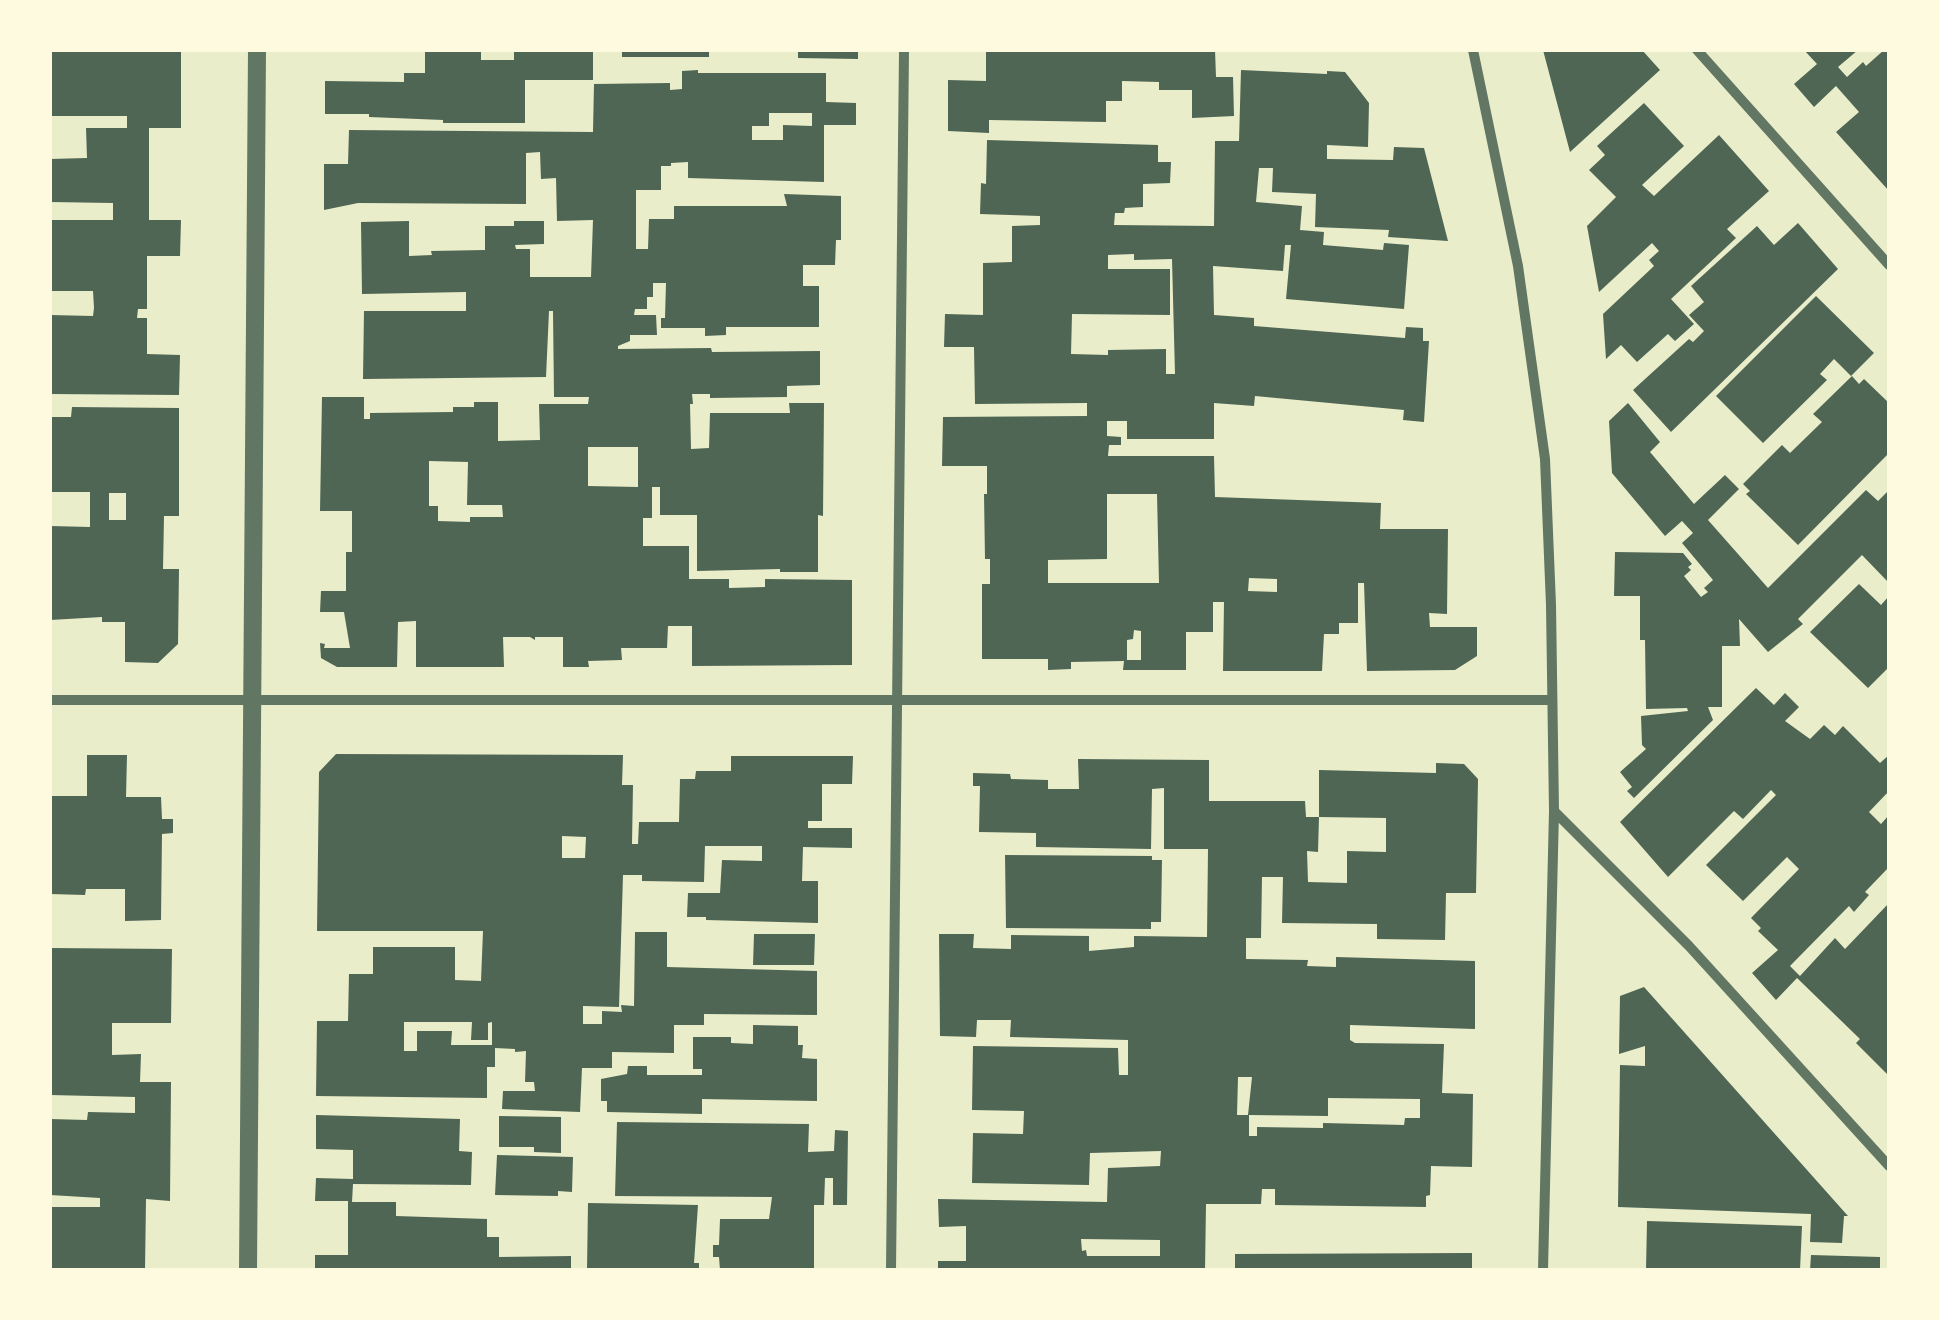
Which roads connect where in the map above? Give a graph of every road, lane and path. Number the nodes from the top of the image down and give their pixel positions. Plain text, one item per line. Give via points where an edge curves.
1 (256, 50) edge
2 (904, 50) edge
3 (1474, 50) edge
4 (1697, 50) edge
5 (1889, 265) edge
6 (252, 698) junction
7 (898, 698) junction
8 (50, 700) edge
9 (1552, 700) junction
10 (1554, 811) junction
11 (1889, 1166) edge
12 (248, 1270) edge
13 (892, 1270) edge
14 (1543, 1270) edge

1 - 6 street
2 - 7 street
3 - 9 street via 1518,266 1544,458
4 - 5 street
6 - 7 street
6 - 8 street
6 - 12 street
7 - 9 street
7 - 13 street
9 - 10 street
10 - 11 street via 1689,946
10 - 14 street

